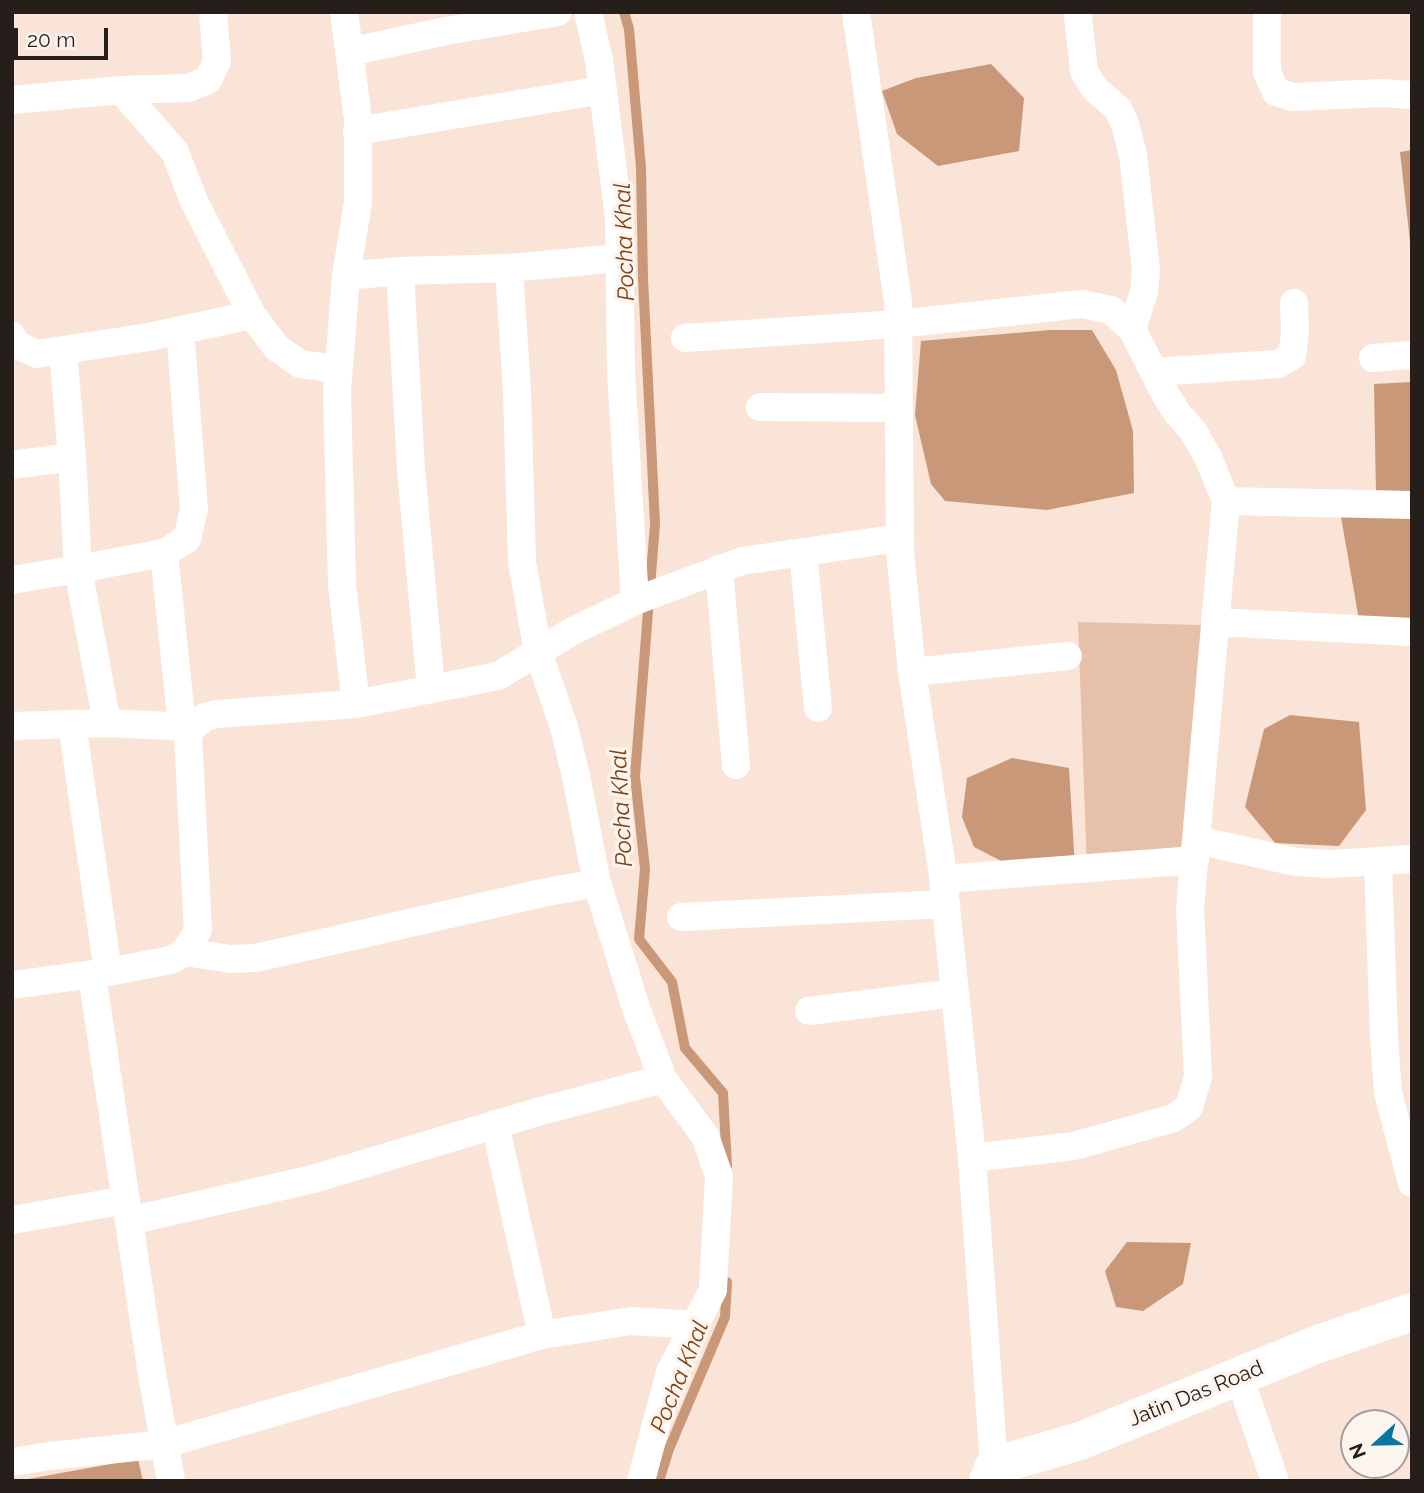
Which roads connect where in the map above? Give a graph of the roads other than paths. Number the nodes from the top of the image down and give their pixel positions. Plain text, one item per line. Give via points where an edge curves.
1 (212, 12) edge
2 (344, 12) edge
3 (558, 12) edge
4 (588, 12) edge
5 (856, 12) edge
6 (1079, 12) edge
7 (1267, 12) edge
8 (349, 52) junction
9 (121, 90) junction
10 (603, 90) junction
11 (1412, 95) edge
12 (12, 100) edge
13 (357, 131) junction
14 (620, 258) junction
15 (509, 268) junction
16 (400, 271) junction
17 (346, 276) junction
18 (1294, 303) dead end
19 (252, 315) junction
20 (898, 324) junction
21 (1132, 329) junction
22 (180, 330) junction
23 (12, 336) edge
24 (685, 338) dead end
25 (63, 350) junction
26 (1412, 355) edge
27 (1373, 358) dead end
28 (337, 369) junction
29 (1154, 372) junction
30 (760, 407) dead end
31 (899, 408) junction
32 (72, 457) junction
33 (12, 465) edge
34 (1226, 501) junction
35 (1412, 506) edge
36 (901, 538) junction
37 (803, 552) junction
38 (164, 553) junction
39 (78, 569) junction
40 (719, 569) junction
41 (12, 580) edge
42 (644, 598) junction
43 (1215, 622) junction
44 (1412, 632) edge
45 (538, 653) junction
46 (1068, 656) dead end
47 (912, 672) junction
48 (431, 689) junction
49 (356, 704) junction
50 (818, 708) dead end
51 (107, 723) junction
52 (72, 724) junction
53 (12, 726) edge
54 (188, 727) junction
55 (736, 765) dead end
56 (1195, 850) junction
57 (1412, 859) edge
58 (1378, 862) junction
59 (597, 883) junction
60 (945, 891) junction
61 (681, 917) dead end
62 (185, 952) junction
63 (100, 974) junction
64 (12, 985) edge
65 (955, 993) junction
66 (809, 1011) dead end
67 (663, 1079) junction
68 (495, 1125) junction
69 (972, 1158) junction
70 (1412, 1183) edge
71 (127, 1210) junction
72 (12, 1220) edge
73 (1411, 1315) edge
74 (695, 1325) junction
75 (542, 1335) junction
76 (1239, 1376) junction
77 (164, 1444) junction
78 (12, 1462) edge
79 (991, 1473) edge
80 (171, 1481) edge
81 (642, 1481) edge
82 (1275, 1481) edge

1 - 9 street via 217,61 208,80 188,88
2 - 8 street
3 - 8 street
4 - 10 street
5 - 20 street
6 - 21 street via 1084,71 1094,88 1118,109 1133,155 1146,270
7 - 11 street via 1267,72 1276,92 1293,97
8 - 13 street
9 - 12 street
9 - 19 street via 174,152
10 - 13 street
10 - 14 street
13 - 17 street via 358,202
14 - 15 street
14 - 42 street via 621,372
15 - 16 street
15 - 45 street via 522,562
16 - 17 street
16 - 48 street via 411,469
17 - 28 street
18 - 29 street via 1292,356 1278,365
19 - 22 street
19 - 28 street via 277,348 300,364
20 - 21 street via 1082,304 1111,310
20 - 24 street
20 - 31 street
21 - 29 street
22 - 25 street
22 - 38 street via 194,509 187,539
23 - 25 street via 17,345 37,354
25 - 32 street
26 - 27 street
28 - 49 street via 342,586
29 - 34 street via 1208,457
30 - 31 street
31 - 36 street
32 - 33 street
32 - 39 street
34 - 35 street
34 - 43 street
36 - 37 street
36 - 47 street
37 - 40 street
37 - 50 street
38 - 39 street
38 - 54 street
39 - 41 street
39 - 51 street
40 - 42 street
40 - 55 street
42 - 45 street
43 - 44 street
43 - 56 street
45 - 48 street via 498,676
45 - 59 street via 564,727
46 - 47 street
47 - 60 street
48 - 49 street
49 - 54 street via 217,713
51 - 52 street
51 - 54 street
52 - 53 street
52 - 63 street
54 - 62 street via 198,930
56 - 58 street via 1296,862
56 - 60 street
56 - 69 street via 1190,908 1198,1077 1189,1107 1174,1118 1074,1146
57 - 58 street
58 - 70 street via 1388,1093
59 - 62 street via 256,958
59 - 67 street
60 - 61 street
60 - 65 street
62 - 63 street via 171,960
63 - 64 street
63 - 71 street
65 - 66 street
65 - 69 street
67 - 68 street
67 - 74 street via 705,1136 719,1176 713,1290
68 - 71 street via 313,1179
68 - 75 street
69 - 79 street
71 - 72 street
71 - 77 street
73 - 76 street, Jatin Das Road via 1318,1344
74 - 75 street via 632,1321
74 - 81 street via 670,1373
75 - 77 street
76 - 79 street, Jatin Das Road
76 - 82 street
77 - 78 street
77 - 80 street

